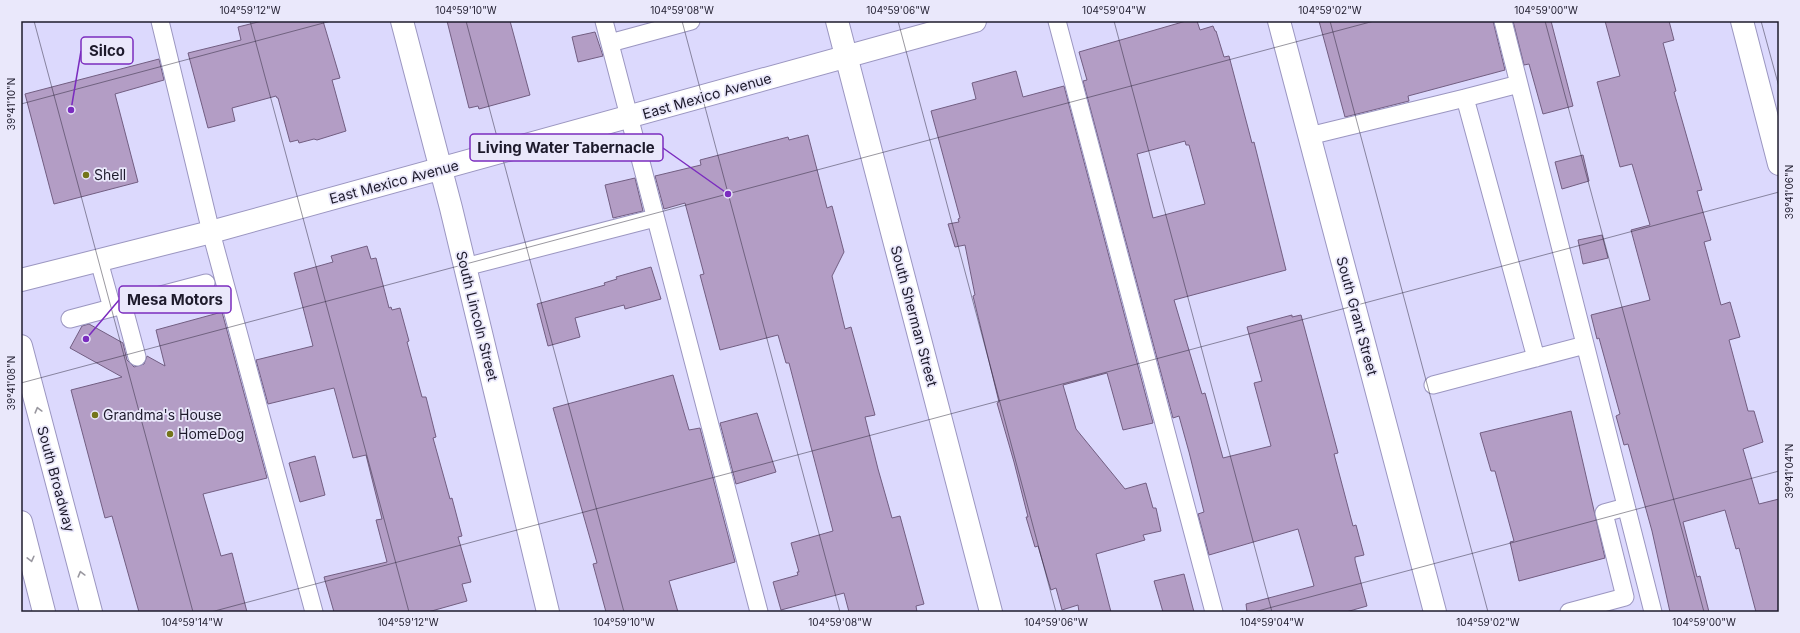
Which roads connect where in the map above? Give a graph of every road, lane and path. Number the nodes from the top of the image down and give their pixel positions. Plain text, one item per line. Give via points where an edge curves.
1 (160, 21) edge
2 (402, 21) edge
3 (604, 21) edge
4 (691, 21) edge
5 (837, 21) edge
6 (975, 21) edge
7 (1057, 21) edge
8 (1279, 21) edge
9 (1502, 21) edge
10 (1742, 21) edge
11 (610, 43) junction
12 (845, 56) junction
13 (1519, 84) junction
14 (1465, 98) junction
15 (630, 118) junction
16 (1310, 136) junction
17 (1779, 164) edge
18 (441, 169) junction
19 (655, 218) junction
20 (211, 232) junction
21 (99, 261) junction
22 (465, 267) junction
23 (21, 280) edge
24 (206, 283) dead end
25 (118, 307) junction
26 (70, 319) dead end
27 (1585, 345) junction
28 (21, 346) edge
29 (137, 357) dead end
30 (1536, 358) junction
31 (1433, 385) dead end
32 (1626, 507) junction
33 (21, 522) edge
34 (44, 612) edge
35 (91, 612) edge
36 (314, 612) edge
37 (548, 612) edge
38 (758, 612) edge
39 (991, 612) edge
40 (1214, 612) edge
41 (1436, 612) edge
42 (1569, 612) edge
43 (1653, 612) edge

1 - 20 lane
2 - 18 street, South Lincoln Street
3 - 11 lane
4 - 11 lane
5 - 12 street, South Sherman Street
6 - 12 street, East Mexico Avenue
7 - 40 lane
8 - 16 street, South Grant Street
9 - 13 lane
10 - 17 street
11 - 15 lane
12 - 15 street, East Mexico Avenue
12 - 39 street, South Sherman Street
13 - 14 lane
13 - 27 lane
14 - 16 lane
14 - 30 lane
15 - 18 street, East Mexico Avenue
15 - 19 lane
16 - 41 street, South Grant Street
18 - 20 street, East Mexico Avenue
18 - 22 street, South Lincoln Street
19 - 22 lane
19 - 38 lane
20 - 21 street, East Mexico Avenue
20 - 36 lane
21 - 23 street, East Mexico Avenue
21 - 25 lane
22 - 37 street, South Lincoln Street
24 - 25 lane
25 - 26 lane
25 - 29 lane
27 - 30 lane
27 - 32 lane
35 -> 28 street, South Broadway
30 - 31 lane
32 - 42 lane via 1604,513 1625,597
32 - 43 lane
33 -> 34 street

